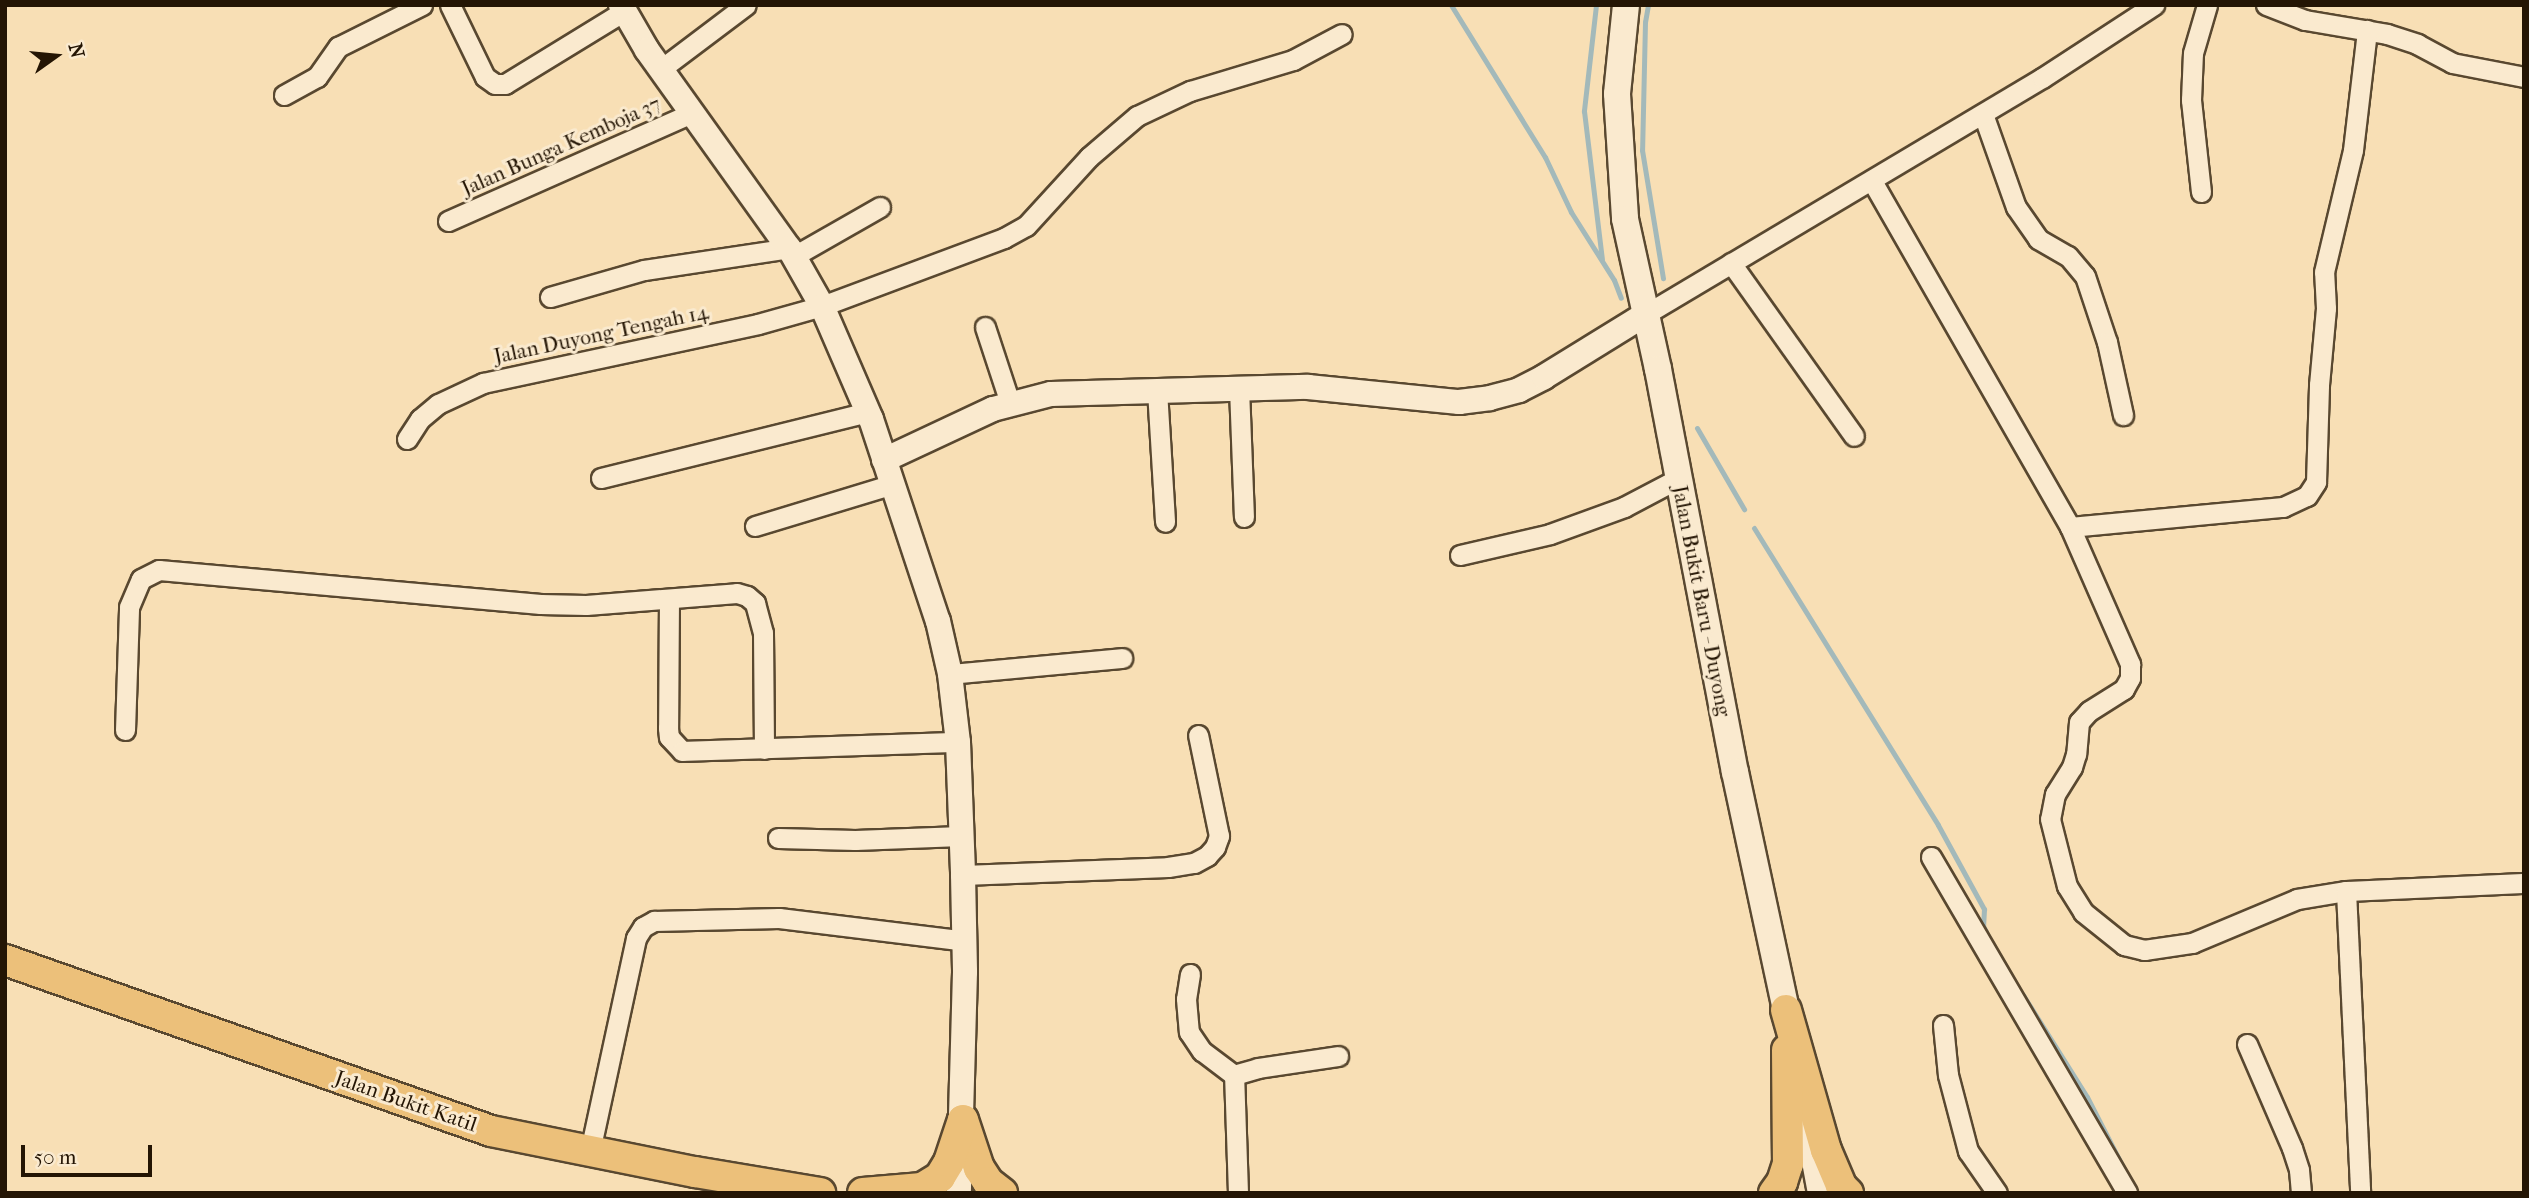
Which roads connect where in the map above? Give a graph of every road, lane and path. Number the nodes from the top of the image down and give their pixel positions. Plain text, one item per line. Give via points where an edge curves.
1 (422, 5) edge
2 (450, 5) edge
3 (746, 5) edge
4 (1626, 5) edge
5 (2154, 5) edge
6 (2207, 5) edge
7 (2266, 5) edge
8 (623, 8) edge
9 (2367, 30) junction
10 (1342, 34) dead end
11 (661, 69) junction
12 (2524, 77) edge
13 (284, 95) dead end
14 (692, 113) junction
15 (1983, 114) junction
16 (1872, 181) junction
17 (2201, 192) dead end
18 (880, 207) dead end
19 (448, 220) dead end
20 (791, 252) junction
21 (1731, 263) junction
22 (550, 297) dead end
23 (822, 306) junction
24 (1646, 314) junction
25 (985, 327) dead end
26 (1238, 388) junction
27 (1157, 390) junction
28 (1010, 403) junction
29 (868, 412) junction
30 (2123, 415) dead end
31 (1854, 436) dead end
32 (407, 439) dead end
33 (884, 460) junction
34 (601, 478) dead end
35 (1679, 478) junction
36 (893, 484) junction
37 (1244, 517) dead end
38 (1165, 522) dead end
39 (755, 526) dead end
40 (2070, 527) junction
41 (1460, 555) dead end
42 (669, 599) junction
43 (1122, 658) dead end
44 (950, 674) junction
45 (125, 730) dead end
46 (1198, 735) dead end
47 (958, 742) junction
48 (764, 749) junction
49 (961, 836) junction
50 (778, 838) dead end
51 (1931, 858) dead end
52 (963, 875) junction
53 (2524, 883) edge
54 (2346, 891) junction
55 (965, 941) junction
56 (5, 960) edge
57 (1190, 974) dead end
58 (1786, 1010) junction
59 (1943, 1025) dead end
60 (2247, 1044) dead end
61 (1338, 1055) dead end
62 (1234, 1075) junction
63 (963, 1120) junction
64 (590, 1151) junction
65 (820, 1193) edge
66 (863, 1193) edge
67 (959, 1193) edge
68 (1002, 1193) edge
69 (1238, 1193) edge
70 (1774, 1193) edge
71 (1821, 1193) edge
72 (1848, 1193) edge
73 (1997, 1193) edge
74 (2127, 1193) edge
75 (2301, 1193) edge
76 (2360, 1193) edge

1 - 13 street via 338,47 317,77
2 - 8 street via 485,78 495,85 505,84
3 - 11 street
4 - 24 main road, Jalan Bukit Baru - Duyong via 1618,108 1625,219
5 - 15 street
6 - 17 street via 2193,53 2191,89
7 - 9 street via 2305,20
8 - 11 street
9 - 12 street via 2417,44 2452,63
9 - 40 street via 2353,150 2324,272 2316,482 2307,496 2283,508
10 - 23 street, Jalan Duyong Tengah 14 via 1293,60 1190,91 1137,116 1089,157 1026,226 1004,238
11 - 14 street
14 - 19 street, Jalan Bunga Kemboja 37
14 - 20 street
15 - 16 street
15 - 30 street via 2016,207 2038,239 2068,256 2085,276 2107,342
16 - 21 street
16 - 40 street
18 - 20 street
20 - 22 street via 644,270
20 - 23 street
21 - 24 street
21 - 31 street
23 - 29 street
23 - 32 street, Jalan Duyong Tengah 14 via 483,383 438,404 420,419
24 - 26 street via 1544,377 1490,398 1459,402 1308,387
24 - 35 main road, Jalan Bukit Baru - Duyong
25 - 28 street
26 - 27 street
26 - 37 street
27 - 28 street via 1051,394
27 - 38 street
28 - 33 street
29 - 33 street
29 - 34 street
33 - 36 street
35 - 41 street via 1624,507 1550,534
35 - 58 main road, Jalan Bukit Baru - Duyong
36 - 39 street
36 - 44 street via 919,557
40 - 54 street via 2130,664 2124,689 2079,722 2076,754 2055,794 2050,819 2067,886 2083,912 2124,945 2144,950 2192,943 2297,900
42 - 45 street via 541,604 159,570 141,579 129,607
42 - 48 street via 737,593 755,603 763,633
42 - 48 street via 667,727 674,745 692,753
43 - 44 street
44 - 47 street
46 - 52 street via 1219,836 1207,856 1168,867
47 - 48 street
47 - 49 street
49 - 50 street
49 - 52 street
51 - 74 street
52 - 55 street
53 - 54 street
54 - 76 street
55 - 63 street
55 - 64 street via 779,918 654,921 643,927 636,938
56 - 64 main road, Jalan Bukit Katil via 491,1131
57 - 62 street via 1186,999 1189,1032 1202,1051
58 - 70 main road via 1788,1164
58 - 71 main road, Jalan Bukit Baru - Duyong
58 - 72 main road via 1826,1150
59 - 73 street via 1948,1075 1968,1151
60 - 75 street via 2292,1148
61 - 62 street
62 - 69 street
63 - 66 main road via 950,1162 940,1177 922,1188
63 - 67 street
63 - 68 main road via 979,1168
64 - 65 main road, Jalan Bukit Katil

